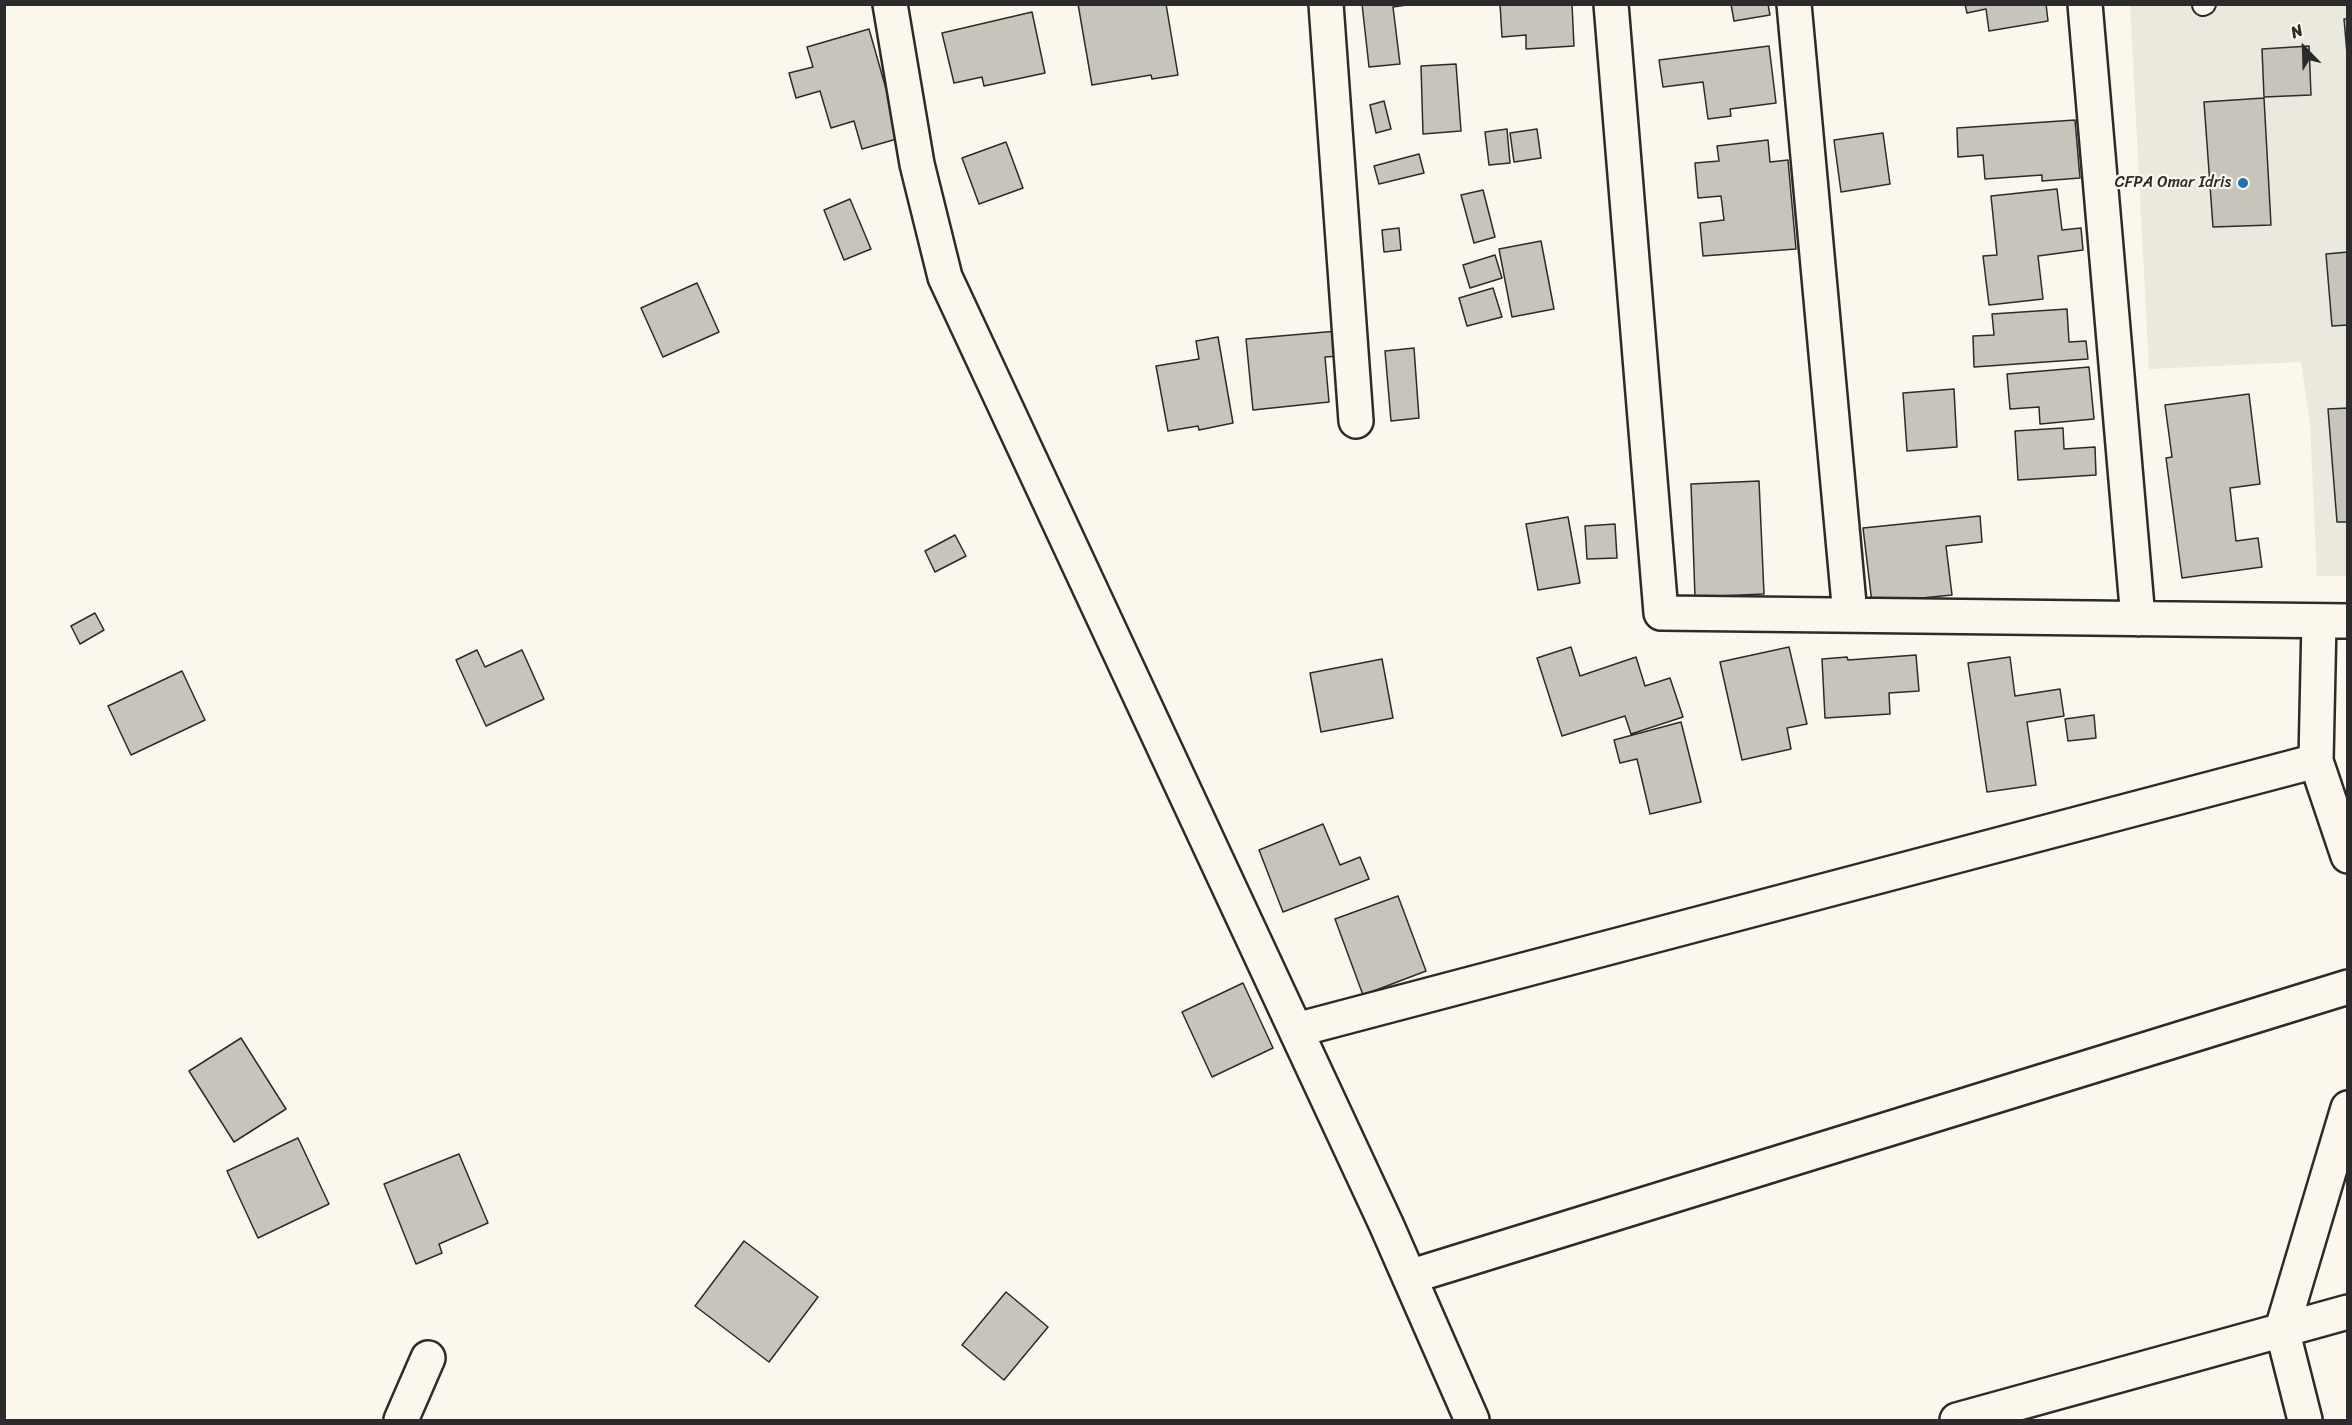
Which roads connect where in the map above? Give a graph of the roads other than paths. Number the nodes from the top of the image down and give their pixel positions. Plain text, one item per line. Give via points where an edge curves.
1 (890, 4) edge
2 (1326, 4) edge
3 (1611, 4) edge
4 (1794, 4) edge
5 (2085, 4) edge
6 (1356, 421) dead end
7 (1850, 615) junction
8 (2138, 619) junction
9 (2333, 621) edge
10 (2316, 761) junction
11 (2348, 856) edge
12 (2348, 987) edge
13 (1296, 1030) junction
14 (2348, 1108) edge
15 (1409, 1277) junction
16 (2348, 1311) edge
17 (2282, 1329) junction
18 (428, 1358) dead end
19 (401, 1420) edge
20 (1472, 1420) edge
21 (1958, 1420) edge
22 (2305, 1420) edge

1 - 13 street via 918,164 945,277
2 - 6 street
3 - 7 street via 1661,613
4 - 7 street
5 - 8 street
7 - 8 street
8 - 9 street
9 - 10 street
10 - 11 street
10 - 13 street
12 - 15 street
13 - 15 street
14 - 17 street
15 - 20 street
16 - 17 street
17 - 21 street
17 - 22 street
18 - 19 street

